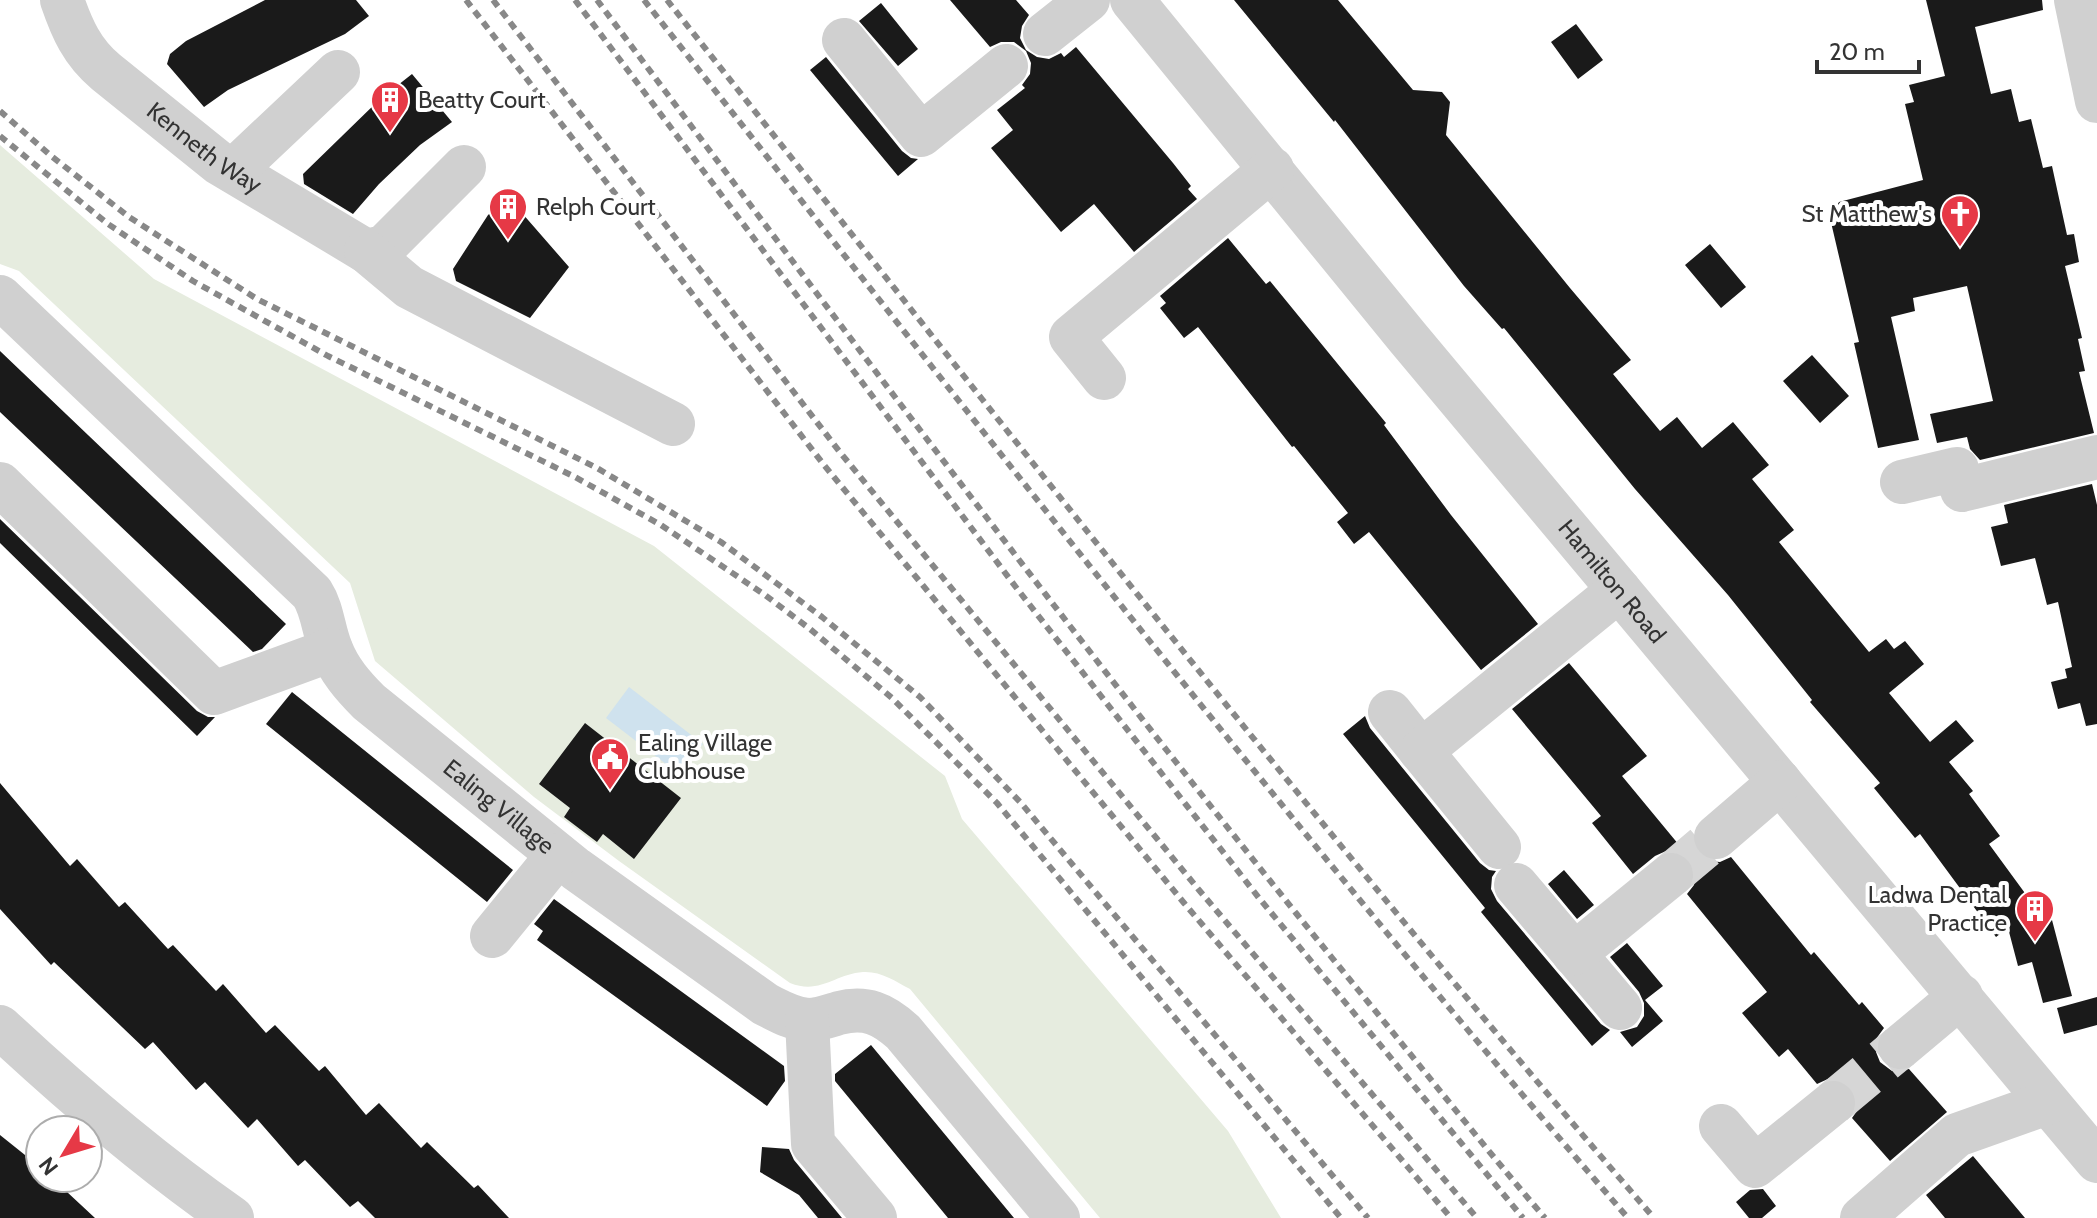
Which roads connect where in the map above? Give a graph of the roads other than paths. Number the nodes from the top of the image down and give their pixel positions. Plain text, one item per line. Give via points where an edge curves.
1 (62, 0) edge
2 (1088, 0) edge
3 (1132, 0) edge
4 (2076, 0) edge
5 (1045, 34) dead end
6 (844, 40) dead end
7 (1006, 66) dead end
8 (338, 72) dead end
9 (2097, 101) edge
10 (464, 167) dead end
11 (1272, 169) junction
12 (233, 171) junction
13 (375, 249) junction
14 (0, 297) edge
15 (1104, 378) dead end
16 (673, 424) dead end
17 (2097, 457) edge
18 (1902, 482) dead end
19 (0, 484) edge
20 (1619, 590) junction
21 (331, 650) junction
22 (1390, 712) dead end
23 (1421, 751) junction
24 (1780, 782) junction
25 (1716, 837) tunnel mouth
26 (558, 855) junction
27 (1671, 875) tunnel mouth
28 (492, 936) dead end
29 (1574, 954) junction
30 (1961, 996) junction
31 (1620, 1008) dead end
32 (807, 1020) junction
33 (0, 1027) edge
34 (1900, 1047) tunnel mouth
35 (1833, 1103) tunnel mouth
36 (2047, 1103) junction
37 (1721, 1126) dead end
38 (2097, 1161) edge
39 (232, 1218) edge
40 (875, 1218) edge
41 (1058, 1218) edge
42 (1862, 1218) edge

1 - 12 street, Kenneth Way via 78,41 93,61
2 - 5 street
3 - 11 street, Hamilton Road
4 - 9 street
6 - 7 street via 921,135
8 - 12 street
10 - 13 street
11 - 15 street via 1071,337
11 - 20 street, Hamilton Road
12 - 13 street, Kenneth Way
13 - 16 street, Kenneth Way via 409,287
14 - 21 street, Ealing Village via 312,593
17 - 18 street via 1962,490 1957,469
19 - 21 street via 214,693
20 - 23 street
20 - 24 street, Hamilton Road
21 - 26 street, Ealing Village via 369,702
22 - 23 street
23 - 29 street
24 - 25 street
24 - 30 street, Hamilton Road
26 - 28 street
26 - 32 street, Ealing Village via 765,1004
27 - 29 street
29 - 31 street
30 - 34 street
30 - 36 street, Hamilton Road
32 - 40 street via 813,1144
32 - 41 street via 856,1009 889,1019
33 - 39 street via 60,1083
35 - 37 street via 1755,1166
36 - 38 street, Hamilton Road
36 - 42 street via 1957,1135

